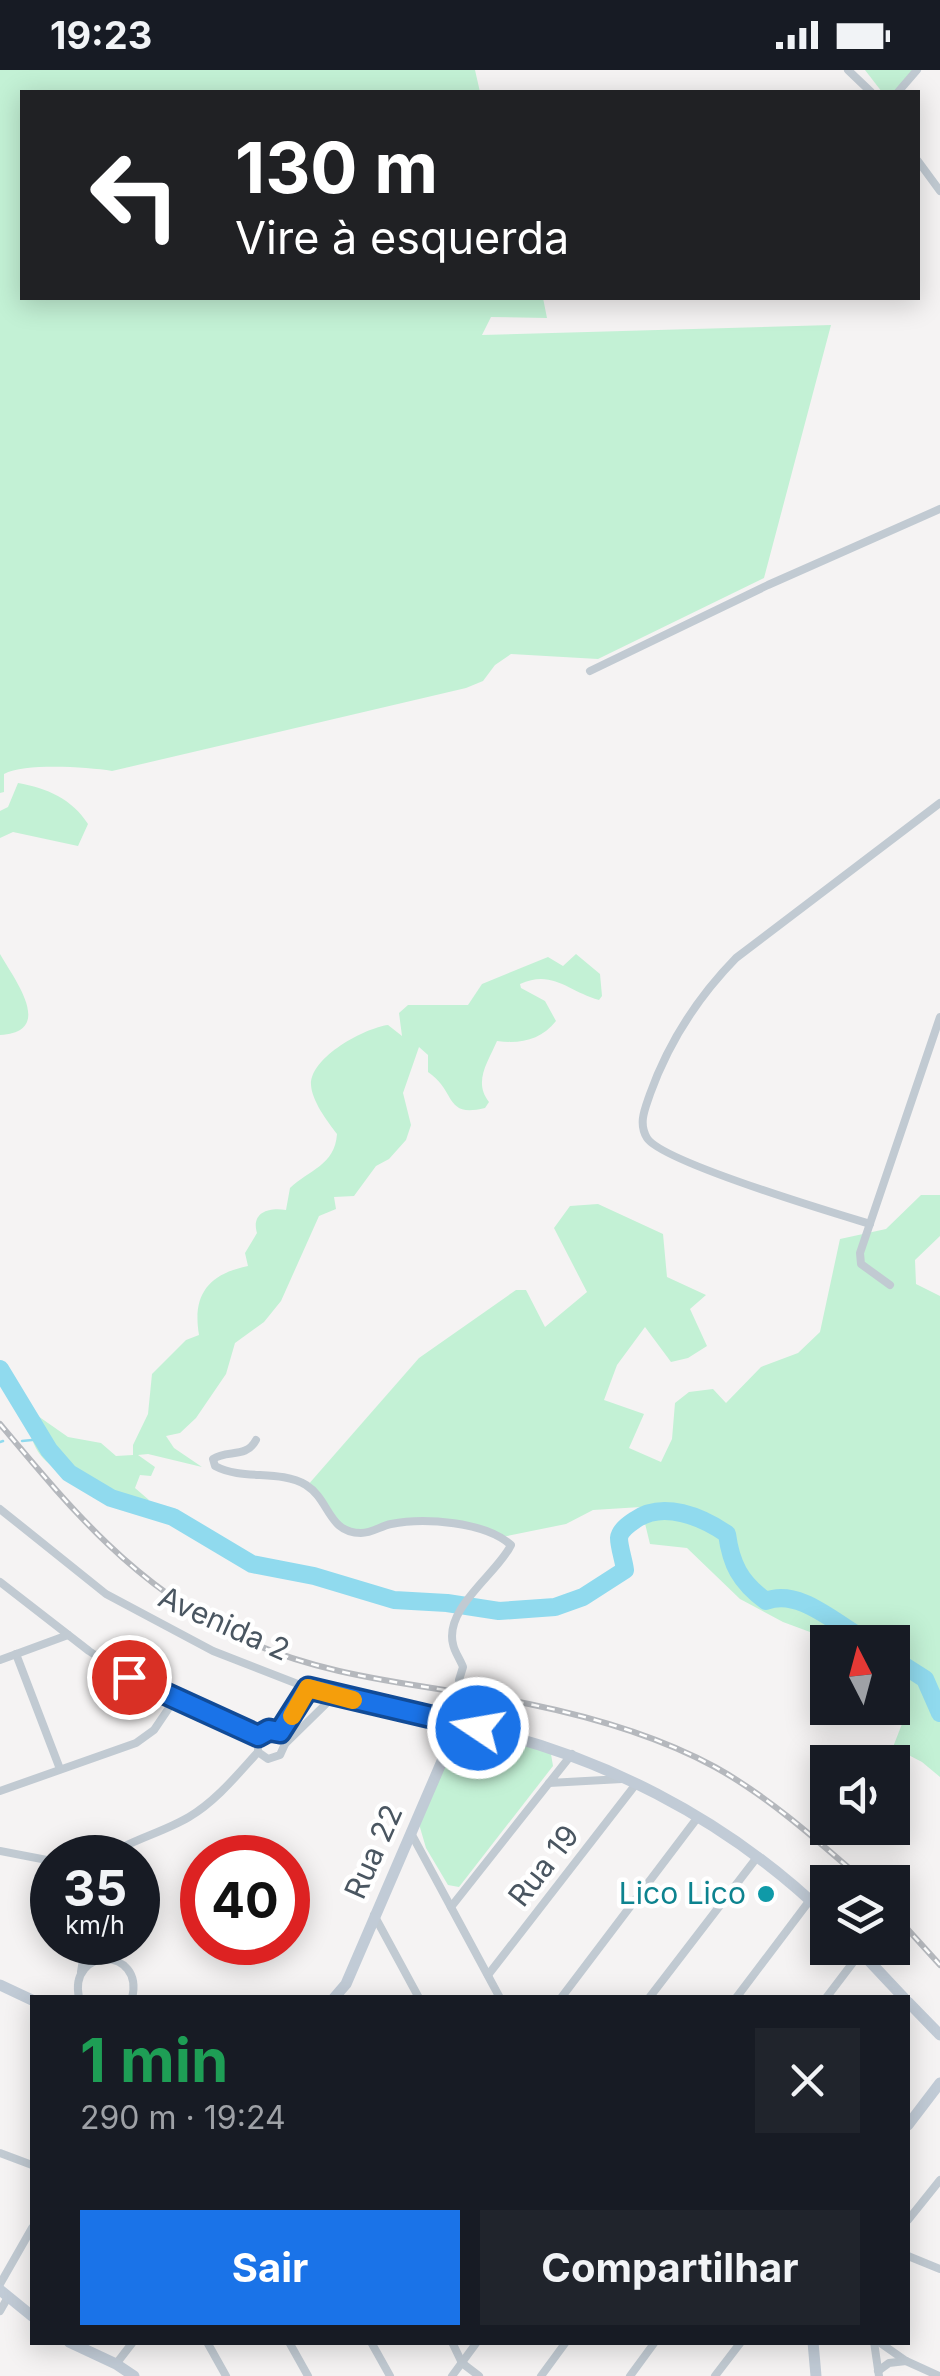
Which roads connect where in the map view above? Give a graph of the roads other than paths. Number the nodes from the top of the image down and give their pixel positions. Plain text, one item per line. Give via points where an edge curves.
1 (848, 70) edge
2 (917, 70) edge
3 (870, 90) edge
4 (900, 90) edge
5 (920, 164) edge
6 (940, 191) edge
7 (940, 509) edge
8 (590, 671) dead end
9 (940, 803) edge
10 (940, 1018) edge
11 (870, 1224) junction
12 (890, 1285) dead end
13 (256, 1440) dead end
14 (0, 1509) edge
15 (0, 1582) edge
16 (68, 1635) junction
17 (16, 1654) junction
18 (0, 1660) edge
19 (459, 1680) dead end
20 (308, 1688) junction
21 (456, 1695) dead end
22 (334, 1696) junction
23 (174, 1700) junction
24 (458, 1724) junction
25 (280, 1732) junction
26 (258, 1736) junction
27 (285, 1744) junction
28 (258, 1752) junction
29 (572, 1754) junction
30 (60, 1770) junction
31 (630, 1782) junction
32 (549, 1783) junction
33 (0, 1790) edge
34 (698, 1816) junction
35 (410, 1832) junction
36 (148, 1835) edge
37 (0, 1851) edge
38 (30, 1856) edge
39 (758, 1856) junction
40 (810, 1900) joint
41 (451, 1908) junction
42 (374, 1915) junction
43 (83, 1965) edge
44 (849, 1965) edge
45 (873, 1965) edge
46 (82, 1972) junction
47 (488, 1975) junction
48 (0, 1984) edge
49 (79, 1995) edge
50 (132, 1995) edge
51 (339, 1995) edge
52 (417, 1995) edge
53 (498, 1995) edge
54 (563, 1995) edge
55 (651, 1995) edge
56 (738, 1995) edge
57 (828, 1995) edge
58 (900, 1995) edge
59 (30, 1999) edge
60 (910, 2006) edge
61 (940, 2035) edge
62 (940, 2082) edge
63 (910, 2122) edge
64 (0, 2153) edge
65 (30, 2165) edge
66 (940, 2180) edge
67 (910, 2218) edge
68 (30, 2232) edge
69 (911, 2257) edge
70 (940, 2269) edge
71 (3, 2291) edge
72 (0, 2311) edge
73 (30, 2314) edge
74 (76, 2345) edge
75 (131, 2345) edge
76 (209, 2345) edge
77 (290, 2345) edge
78 (373, 2345) edge
79 (453, 2345) edge
80 (475, 2345) edge
81 (564, 2345) edge
82 (653, 2345) edge
83 (739, 2345) edge
84 (813, 2345) edge
85 (877, 2345) edge
86 (882, 2345) edge
87 (906, 2361) junction
88 (462, 2363) junction
89 (116, 2364) junction
90 (878, 2374) edge
91 (134, 2376) edge
92 (226, 2376) edge
93 (308, 2376) edge
94 (390, 2376) edge
95 (452, 2376) edge
96 (479, 2376) edge
97 (541, 2376) edge
98 (630, 2376) edge
99 (715, 2376) edge
100 (816, 2376) edge
101 (939, 2376) edge

1 - 3 street
2 - 4 street
5 - 6 street
7 - 8 street
9 - 11 street via 736,958 707,988 663,1058 642,1123 648,1141 662,1150
10 - 11 street
11 - 12 street via 859,1259
13 - 19 street via 245,1452 220,1454 215,1466 307,1486 344,1532 441,1522 478,1528 510,1546 472,1592 453,1630 463,1667
14 - 20 street, Avenida 2 via 106,1594 150,1620
15 - 16 street
16 - 17 street
16 - 23 street
17 - 18 street
17 - 30 street
20 - 22 street, Avenida 2
20 - 25 street
21 - 24 street
22 - 24 street, Avenida 2
22 - 27 street
23 - 26 street
23 - 30 street via 136,1743
24 - 29 street, Avenida 2
24 - 35 street, Rua 22
25 - 26 street
25 - 27 street
26 - 28 street
27 - 28 street via 274,1758
28 - 36 street via 207,1806
29 - 31 street, Avenida 2
29 - 32 street
30 - 33 street
31 - 32 street
31 - 34 street, Avenida 2
31 - 47 street, Rua 19
32 - 41 street
34 - 39 street, Avenida 2
34 - 54 street
35 - 41 street
35 - 42 street, Rua 22
37 - 38 street
39 - 40 street, Avenida 2
39 - 55 street
40 - 56 street
41 - 47 street
42 - 51 street, Rua 22
42 - 52 street
43 - 46 street
44 - 57 street
45 - 58 street
46 - 49 street
46 - 50 street via 96,1960 116,1960 131,1972
47 - 53 street
48 - 59 street
60 - 61 street
62 - 63 street
64 - 65 street
66 - 67 street
68 - 71 street
69 - 70 street
71 - 72 street
71 - 73 street
74 - 89 street
75 - 89 street
76 - 92 street
77 - 93 street
78 - 94 street
79 - 88 street
80 - 88 street
81 - 97 street
82 - 98 street
83 - 99 street
84 - 100 street
85 - 90 street
86 - 87 street
87 - 90 street via 889,2363
87 - 101 street
88 - 95 street
88 - 96 street
89 - 91 street

